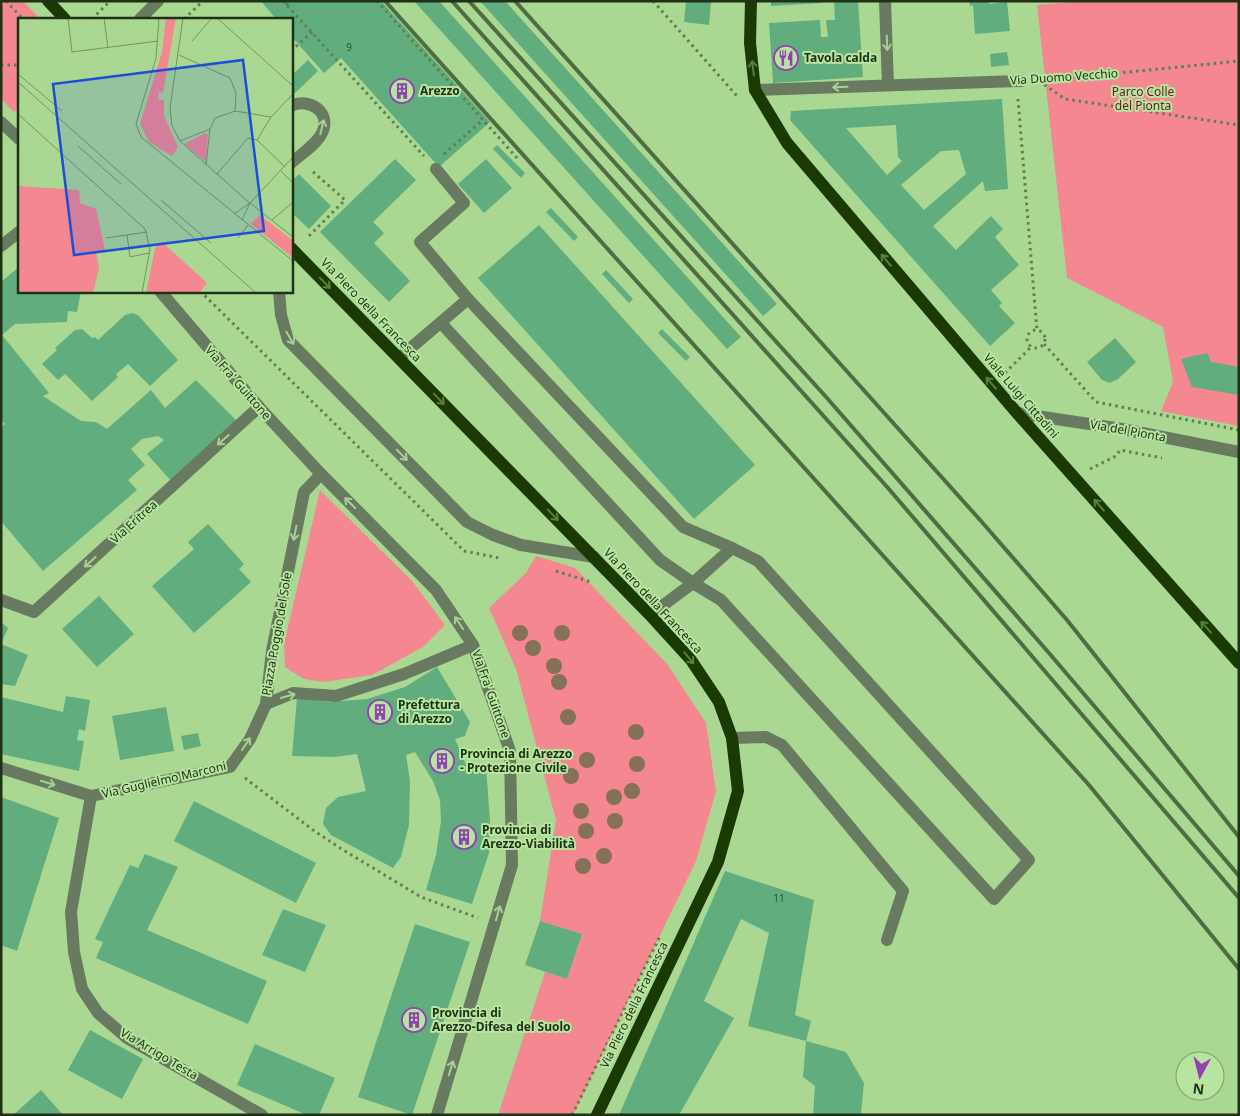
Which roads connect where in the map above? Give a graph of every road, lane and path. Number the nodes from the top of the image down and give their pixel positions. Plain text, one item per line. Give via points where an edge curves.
1 (6, 1) edge
2 (48, 1) edge
3 (110, 1) edge
4 (158, 1) edge
5 (202, 1) edge
6 (283, 1) edge
7 (290, 1) edge
8 (377, 1) edge
9 (653, 1) edge
10 (751, 1) edge
11 (885, 1) edge
12 (286, 5) junction
13 (22, 18) edge
14 (65, 18) edge
15 (93, 18) edge
16 (141, 18) edge
17 (185, 18) edge
18 (312, 32) junction
19 (292, 50) edge
20 (1239, 61) edge
21 (1, 65) edge
22 (18, 65) edge
23 (1021, 81) joint
24 (1039, 81) junction
25 (888, 85) junction
26 (756, 90) junction
27 (1010, 93) dead end
28 (743, 104) dead end
29 (292, 106) edge
30 (483, 120) junction
31 (1, 122) edge
32 (1239, 125) edge
33 (18, 138) edge
34 (517, 158) dead end
35 (292, 162) edge
36 (434, 167) junction
37 (309, 168) dead end
38 (18, 233) edge
39 (309, 236) dead end
40 (1, 246) edge
41 (292, 249) edge
42 (161, 292) edge
43 (279, 292) edge
44 (468, 300) junction
45 (441, 323) junction
46 (1037, 331) junction
47 (1044, 344) junction
48 (1031, 347) junction
49 (399, 358) junction
50 (992, 385) junction
51 (259, 407) junction
52 (1017, 413) junction
53 (1239, 430) edge
54 (1120, 450) dead end
55 (1239, 452) edge
56 (321, 474) junction
57 (1074, 478) junction
58 (732, 548) junction
59 (594, 557) junction
60 (693, 583) junction
61 (1, 600) edge
62 (650, 615) junction
63 (474, 645) junction
64 (1239, 663) edge
65 (266, 704) junction
66 (732, 738) junction
67 (230, 767) junction
68 (1, 768) edge
69 (91, 796) junction
70 (495, 924) junction
71 (665, 926) dead end
72 (887, 940) dead end
73 (262, 1115) edge
74 (437, 1115) edge
75 (572, 1115) edge
76 (597, 1115) edge

1 - 13 path
2 - 14 main road
3 - 15 path
4 - 16 street
5 - 17 path
6 - 12 path
7 - 12 path
8 - 30 path
9 - 28 path
26 -> 10 main road via 750,42
11 -> 25 street
12 - 18 path
18 - 19 path
18 - 36 path
20 - 24 path, Via Duomo Vecchio
21 - 22 path
23 - 24 path, Via Duomo Vecchio
23 - 25 street, Via Duomo Vecchio
24 - 32 path via 1065,99
25 -> 26 street, Via Duomo Vecchio
50 -> 26 main road, Viale Luigi Cittadini via 787,143
27 - 46 path via 1018,99
35 -> 29 street via 322,134 324,123 315,106 304,102
30 - 34 path
30 - 36 path
31 - 33 street
36 - 44 street via 464,203 420,242
37 - 39 path via 345,200
38 - 40 street
41 -> 49 main road, Via Piero della Francesca
42 - 51 street, Via Fra' Guittone
43 -> 59 street via 288,340 467,522 521,545
44 - 45 street
44 - 58 street via 684,527
45 - 49 street
45 - 60 street via 660,560
46 - 47 path via 1044,335
46 - 48 path via 1028,336
47 - 48 path
47 - 53 path via 1096,402
48 - 50 path
49 -> 59 main road, Via Piero della Francesca
50 - 52 main road, Viale Luigi Cittadini
51 - 56 street, Via Fra' Guittone
51 -> 61 street, Via Eritrea via 34,612
52 - 55 street, Via del Pionta
52 - 57 main road, Viale Luigi Cittadini
54 - 57 path via 1116,456
63 -> 56 street, Via Fra' Guittone via 436,590
56 -> 65 street, Piazza Poggio del Sole via 304,492 272,651
64 -> 57 main road, Viale Luigi Cittadini
58 - 60 street
58 - 60 street via 758,561 1029,860 994,899 721,600
59 - 62 main road, Via Piero della Francesca
60 - 62 street
62 -> 66 main road, Via Piero della Francesca via 691,660 719,702
65 -> 63 street, Piazza Poggio del Sole via 293,693 336,696 404,674
70 -> 63 street, Via Fra' Guittone via 512,865 510,750
67 -> 65 street, Via Guglielmo Marconi via 250,738
66 - 72 street via 766,737 782,745 903,891
66 - 76 main road, Via Piero della Francesca via 738,791 718,862
67 - 69 street, Via Guglielmo Marconi
67 - 70 path via 313,830 397,882 421,896
68 -> 69 street, Via Guglielmo Marconi
69 - 73 street, Via Arrigo Testa via 71,912 74,952 82,989 98,1013 127,1038
74 -> 70 street, Via Fra' Guittone
71 - 75 path

